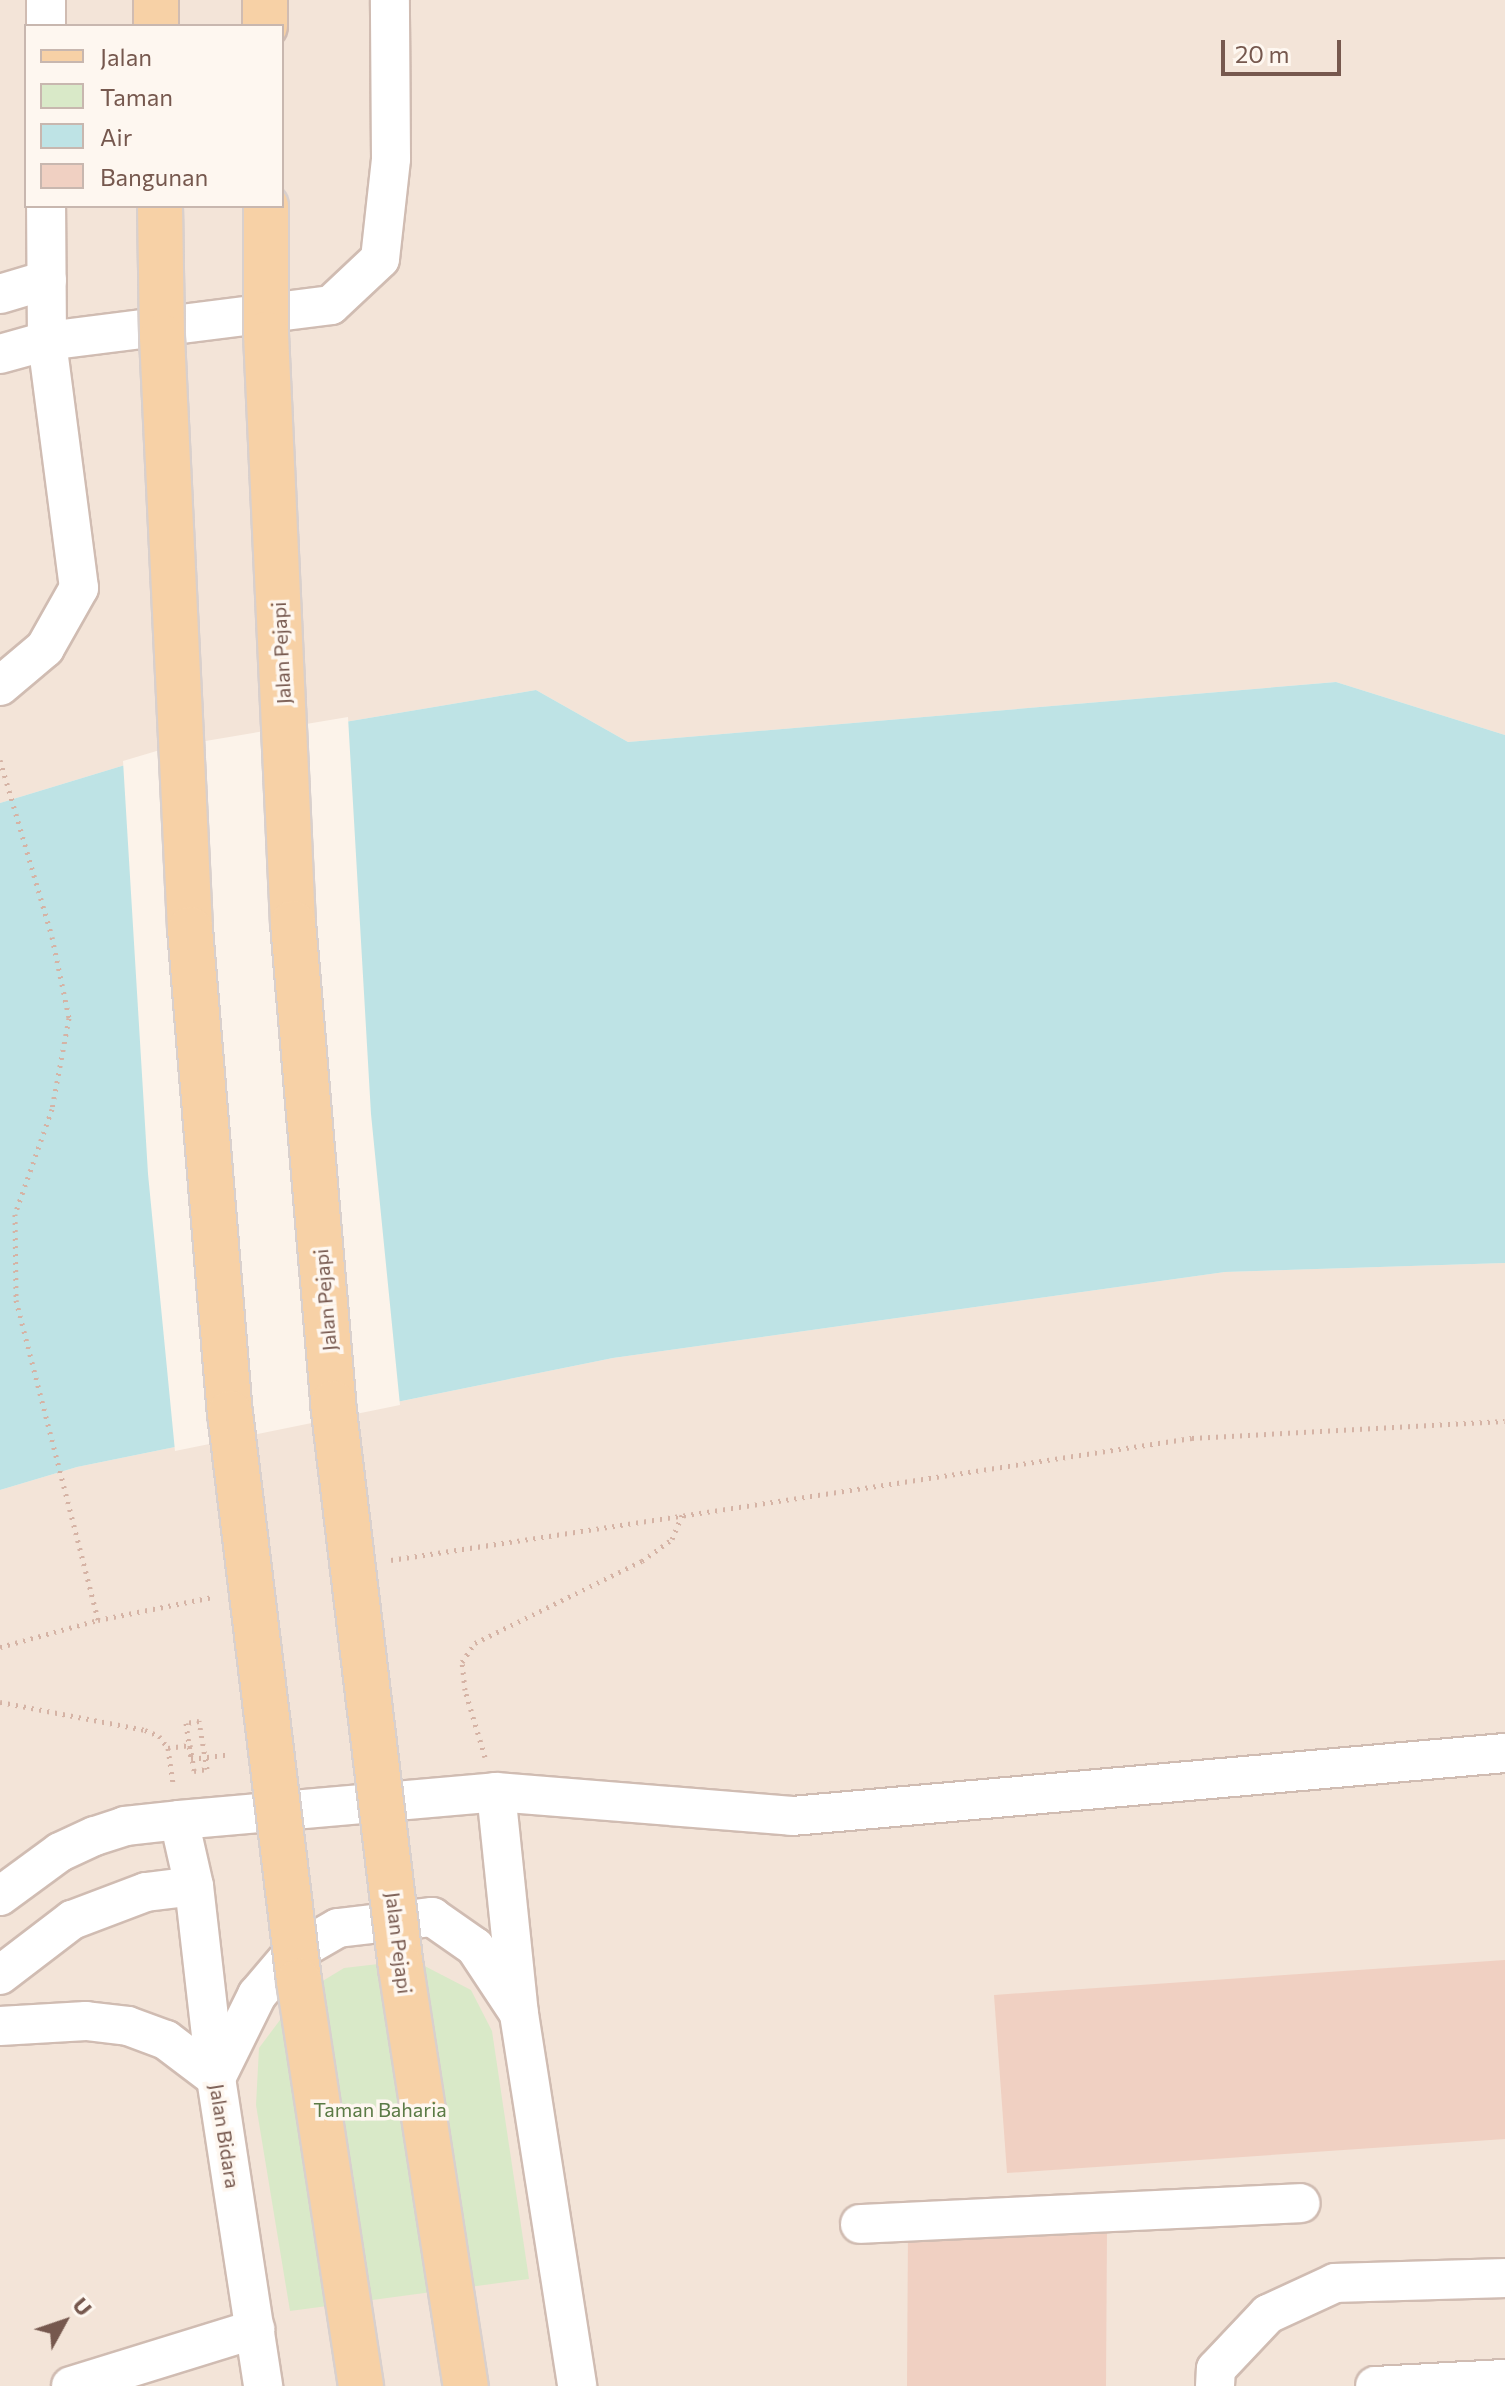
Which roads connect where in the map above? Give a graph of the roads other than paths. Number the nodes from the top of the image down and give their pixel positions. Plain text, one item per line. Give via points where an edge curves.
1 (46, 0) edge
2 (156, 0) edge
3 (265, 0) edge
4 (390, 0) edge
5 (46, 24) edge
6 (156, 24) edge
7 (265, 24) edge
8 (46, 208) edge
9 (160, 208) edge
10 (266, 208) edge
11 (47, 280) junction
12 (0, 294) edge
13 (47, 341) junction
14 (0, 354) edge
15 (0, 686) edge
16 (1505, 1753) edge
17 (496, 1792) junction
18 (179, 1820) junction
19 (194, 1886) junction
20 (0, 1896) edge
21 (0, 1975) edge
22 (519, 2014) junction
23 (0, 2026) edge
24 (216, 2078) junction
25 (1301, 2203) dead end
26 (860, 2224) dead end
27 (1505, 2278) edge
28 (255, 2329) junction
29 (1505, 2379) edge
30 (71, 2386) edge
31 (263, 2386) edge
32 (361, 2386) edge
33 (466, 2386) edge
34 (577, 2386) edge
35 (1215, 2386) edge
36 (1375, 2386) edge

1 - 5 street
2 - 6 main road
3 - 7 main road
4 - 13 street via 391,159 380,259 331,305
8 - 11 street
9 - 32 main road, bridge via 190,929 230,1413 299,1981
10 - 33 main road, Jalan Pejapi, bridge via 267,350 293,923 333,1403 401,1968
11 - 12 street
11 - 13 street
13 - 14 street
13 - 15 street via 79,588 45,648
16 - 17 street via 792,1816
17 - 18 street
17 - 22 street
18 - 19 street, Jalan Bidara
18 - 20 street via 125,1826 95,1836 60,1852
19 - 21 street via 131,1896 72,1920
19 - 24 street, Jalan Bidara
22 - 24 street via 475,1947 432,1917 338,1928 291,1955 257,1995
22 - 34 street
23 - 24 street via 86,2021 128,2026 166,2040
24 - 28 street, Jalan Bidara
25 - 26 street
27 - 35 street via 1335,2283 1268,2314 1216,2369
28 - 30 street
28 - 31 street, Jalan Bidara
29 - 36 street

